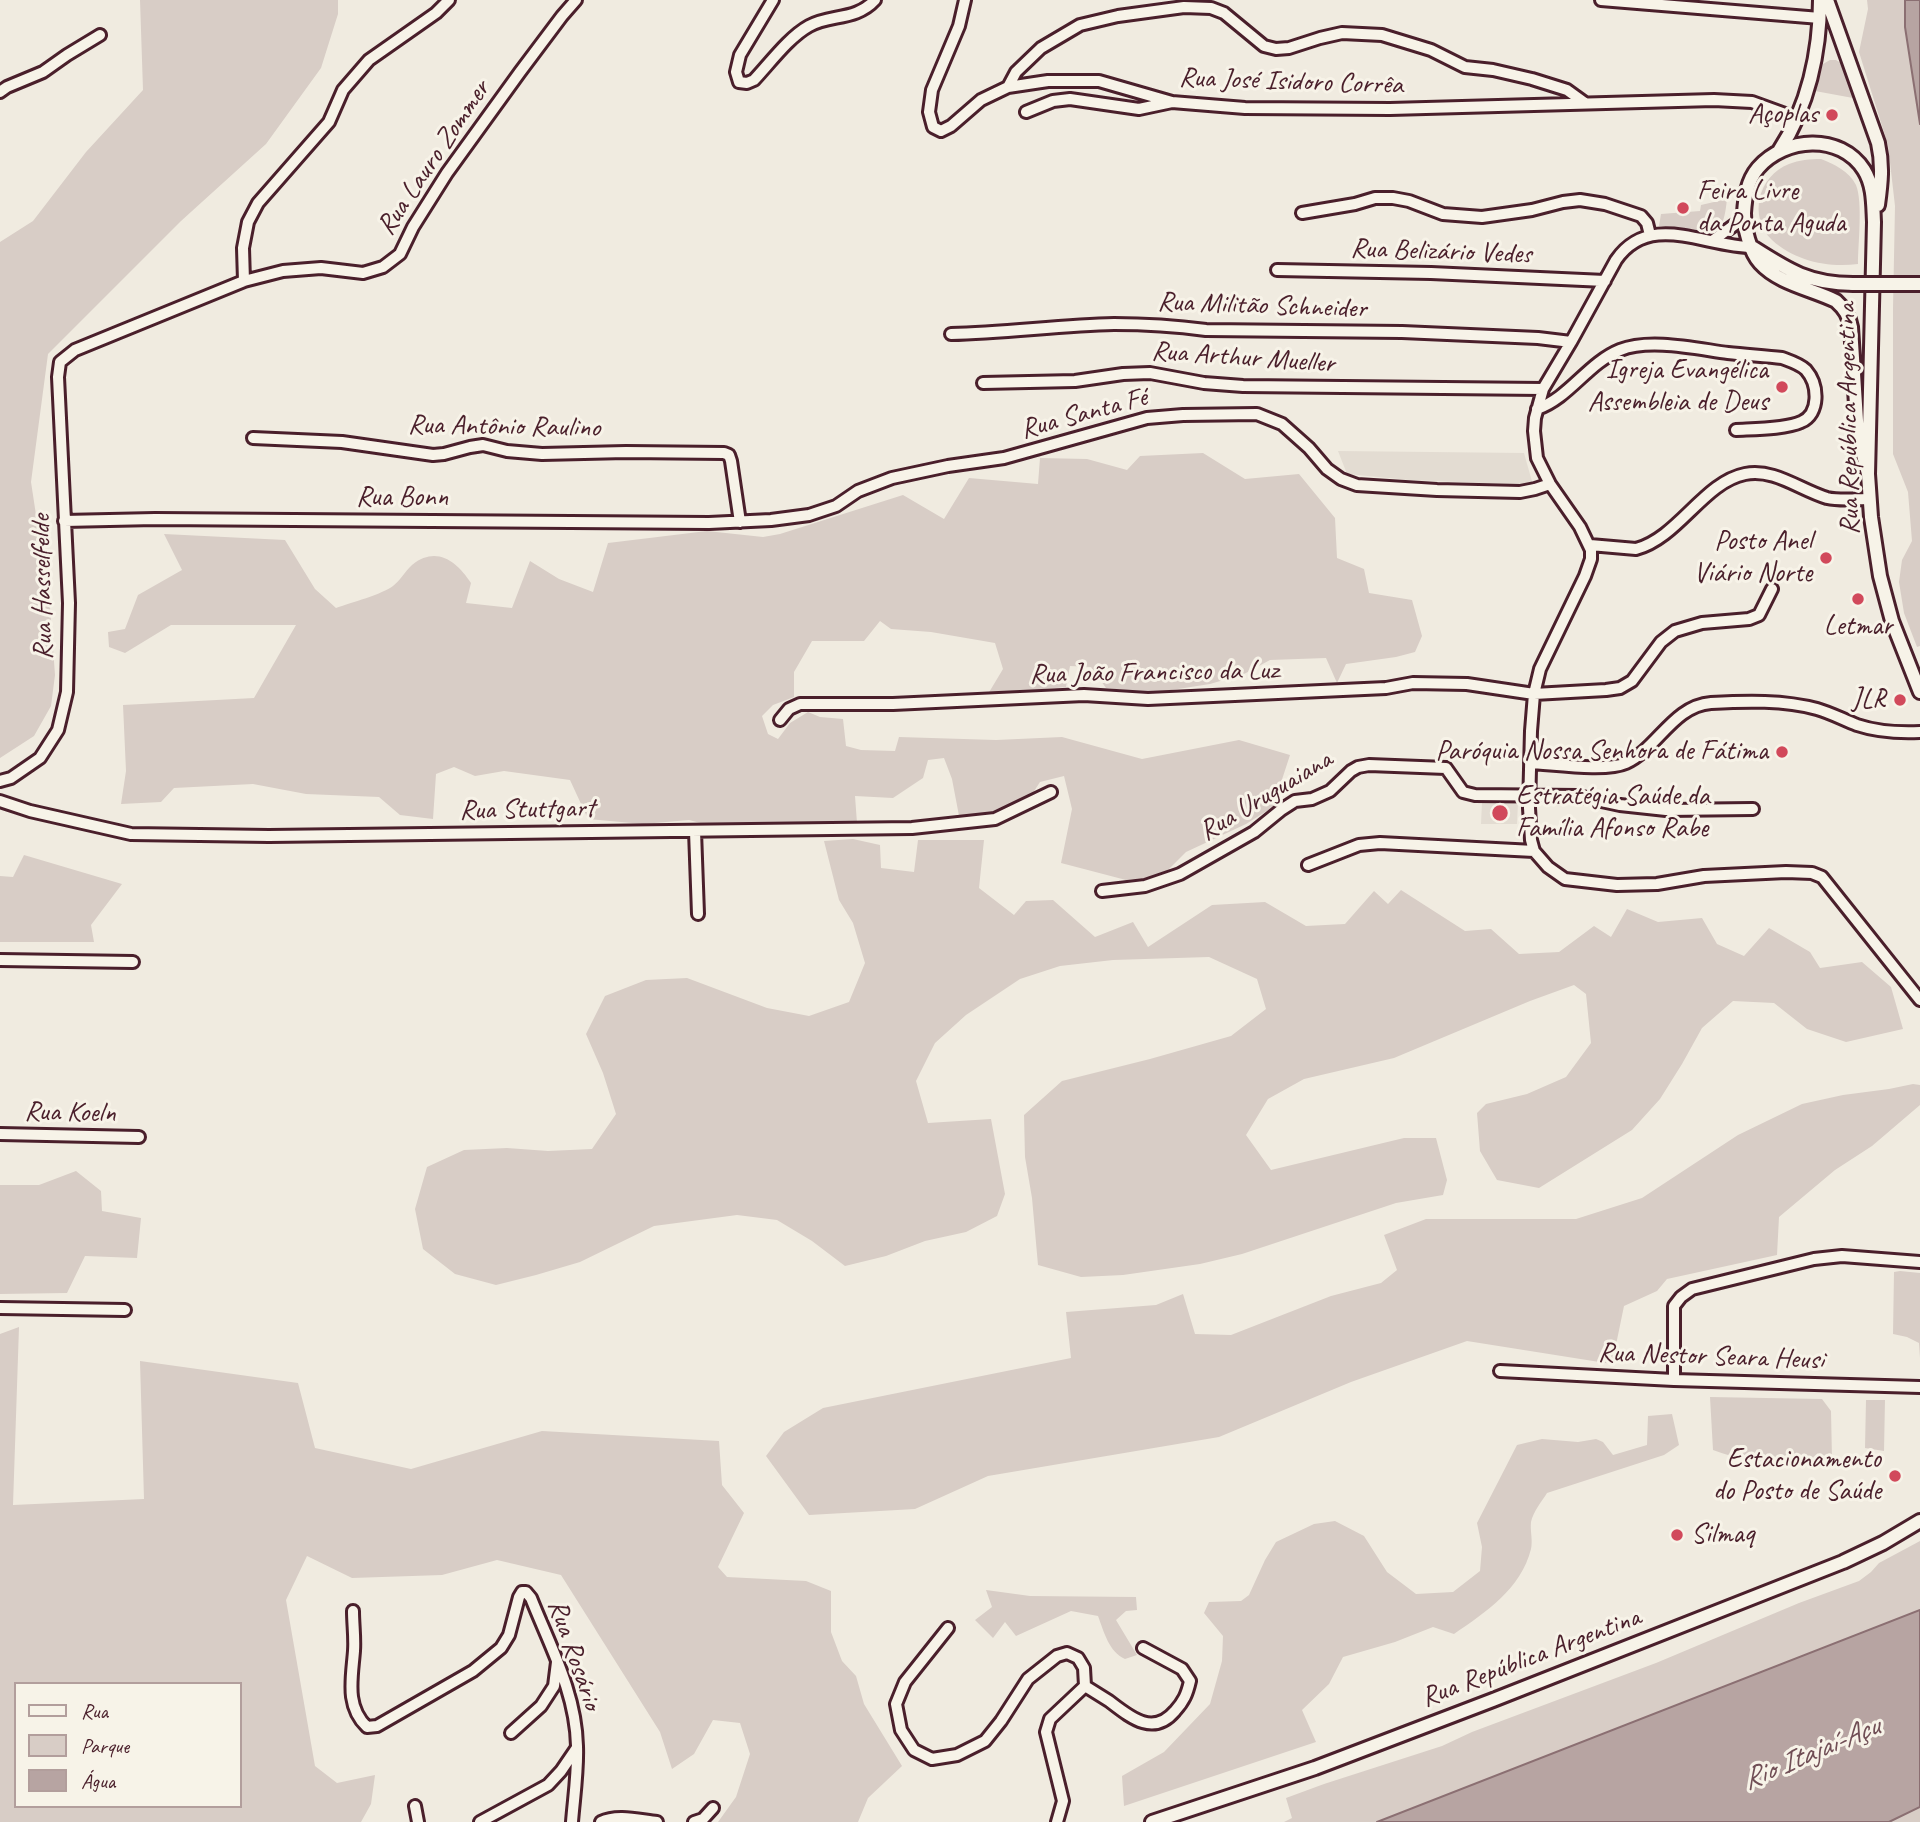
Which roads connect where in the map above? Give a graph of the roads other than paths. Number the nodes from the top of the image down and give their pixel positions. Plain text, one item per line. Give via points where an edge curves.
1 (449, 0) edge
2 (576, 0) edge
3 (773, 0) edge
4 (875, 0) edge
5 (965, 0) edge
6 (1601, 0) edge
7 (1820, 0) edge
8 (1828, 0) edge
9 (1820, 18) junction
10 (100, 35) dead end
11 (1816, 50) junction
12 (1849, 57) junction
13 (1008, 88) junction
14 (0, 92) edge
15 (1172, 102) junction
16 (1585, 103) junction
17 (1026, 112) dead end
18 (1796, 118) junction
19 (1779, 151) junction
20 (1302, 213) dead end
21 (1744, 218) junction
22 (1874, 222) junction
23 (1650, 235) junction
24 (1712, 241) junction
25 (1752, 247) junction
26 (1276, 270) dead end
27 (244, 281) junction
28 (1605, 281) junction
29 (1920, 284) edge
30 (951, 334) dead end
31 (1571, 342) junction
32 (60, 362) joint
33 (983, 383) dead end
34 (1543, 389) junction
35 (1537, 409) junction
36 (1736, 430) dead end
37 (253, 438) dead end
38 (1868, 474) junction
39 (1550, 484) junction
40 (1869, 499) junction
41 (64, 521) junction
42 (740, 522) junction
43 (1590, 545) junction
44 (1772, 589) dead end
45 (1920, 692) edge
46 (1534, 694) junction
47 (780, 720) dead end
48 (1920, 732) edge
49 (1530, 763) junction
50 (0, 781) edge
51 (1051, 792) dead end
52 (1530, 795) junction
53 (0, 801) edge
54 (1753, 809) dead end
55 (695, 831) junction
56 (1534, 851) junction
57 (1308, 865) dead end
58 (1102, 891) dead end
59 (698, 914) dead end
60 (0, 960) edge
61 (134, 962) dead end
62 (1920, 1000) edge
63 (0, 1134) edge
64 (139, 1137) dead end
65 (1920, 1262) edge
66 (0, 1308) edge
67 (125, 1310) dead end
68 (1500, 1371) dead end
69 (1674, 1380) junction
70 (1920, 1387) edge
71 (1920, 1521) edge
72 (353, 1611) dead end
73 (948, 1628) dead end
74 (1143, 1648) dead end
75 (557, 1660) junction
76 (1085, 1686) junction
77 (511, 1733) dead end
78 (577, 1747) junction
79 (415, 1806) dead end
80 (713, 1808) dead end
81 (418, 1822) edge
82 (480, 1822) edge
83 (572, 1822) edge
84 (601, 1822) edge
85 (657, 1822) edge
86 (694, 1822) edge
87 (1057, 1822) edge
88 (1152, 1822) edge

1 - 27 street via 369,60 343,90 329,122 258,203 243,248
2 - 27 street, Rua Lauro Zommer via 447,173 392,261 363,274 321,268
3 - 4 street via 740,55 739,82 754,80 811,25 847,17
5 - 13 street, Rua José Isidoro Corrêa via 932,90 929,112 933,127 941,131 951,126 981,100
6 - 9 street
7 - 9 main road
8 - 12 main road
9 - 11 main road
10 - 14 street via 43,72
11 - 12 main road via 1835,44
11 - 18 main road
12 - 22 main road via 1882,160
13 - 15 street, Rua José Isidoro Corrêa via 1048,81 1098,81
13 - 16 street via 1016,72 1041,48 1080,25 1184,7 1224,13 1264,46 1276,49 1342,33 1382,35 1431,50 1465,67 1567,90
15 - 16 street, Rua José Isidoro Corrêa via 1245,108 1377,109
15 - 17 street via 1139,109 1070,99
16 - 18 street, Rua José Isidoro Corrêa via 1752,102
18 - 19 main road
19 - 21 main road via 1752,176
19 - 22 main road via 1792,145 1824,144 1850,155 1869,181
20 - 23 street via 1392,198 1443,214 1482,217 1580,200 1641,216
21 - 24 street
21 - 25 main road
22 - 38 main road, Rua República Argentina
23 - 24 street
23 - 28 street via 1624,249
24 - 25 street
25 - 29 main road, bridge via 1773,261 1833,285
25 - 38 main road via 1768,269 1836,301 1849,316 1858,436
26 - 28 street, Rua Belizário Vedes
27 - 32 street, Rua Lauro Zommer via 75,351
28 - 31 street
30 - 31 street, Rua Militão Schneider via 1114,324
31 - 34 street
32 - 41 street, Rua Hasselfelde
33 - 34 street, Rua Arthur Mueller via 1075,382 1150,373 1243,386
34 - 35 street
35 - 36 street via 1549,405 1602,361 1621,350 1647,345 1782,358 1806,370 1814,384 1815,405 1808,419
35 - 39 street via 1535,450
37 - 42 street, Rua Antônio Raulino via 342,442 433,455 483,445 542,454 724,453 731,461
38 - 40 main road, Rua República Argentina
39 - 42 street, Rua Santa Fé via 1520,492 1357,485 1326,469 1282,424 1257,414 1183,415 1147,418 1004,458 892,478 809,515
39 - 43 street
40 - 43 street via 1827,498 1773,477 1744,474 1723,483 1643,547
40 - 45 main road, Rua República Argentina via 1880,576
41 - 42 street, Rua Bonn
41 - 50 street, Rua Hasselfelde via 68,692 58,730 40,758
43 - 46 street via 1585,576
44 - 46 street, Rua João Francisco da Luz via 1759,615 1675,631 1632,681 1620,688
46 - 47 street, Rua João Francisco da Luz via 1467,684 1413,683 1148,699 1083,695 800,705
46 - 49 street
48 - 49 street via 1879,731 1797,705 1709,704 1682,714 1626,763
49 - 52 street
51 - 55 street, Rua Stuttgart via 995,819 912,828
52 - 54 street via 1578,796 1666,810
52 - 56 street
52 - 58 street, Rua Uruguaiana via 1463,792 1446,768 1358,767 1330,790 1295,801 1254,832 1180,874 1145,886
53 - 55 street, Rua Stuttgart via 131,834
55 - 59 street
56 - 57 street via 1380,843 1359,845
56 - 62 street via 1565,879 1617,885 1704,876 1812,873 1829,884
60 - 61 street
63 - 64 street, Rua Koeln
65 - 69 street via 1842,1256 1814,1259 1692,1289 1674,1306
66 - 67 street
68 - 69 street, Rua Nestor Seara Heusi
69 - 70 street, Rua Nestor Seara Heusi
71 - 88 main road, Rua República Argentina via 1843,1562 1512,1693 1315,1768
72 - 75 street, Rua Rosário via 350,1687 357,1717 367,1727 377,1726 443,1689 501,1648 522,1592 531,1598
73 - 76 street via 905,1682 896,1704 901,1730 914,1749 932,1759 957,1755 985,1741 1028,1679 1057,1656 1068,1653 1078,1658
74 - 76 street via 1182,1669 1190,1681 1185,1699 1160,1723 1145,1724
75 - 77 street via 554,1686 541,1706
75 - 78 street, Rua Rosário via 574,1716
76 - 87 street via 1050,1719 1046,1732 1063,1801
78 - 82 street via 548,1785
78 - 83 street, Rua Rosário
79 - 81 street
80 - 86 street
84 - 85 street via 620,1818

